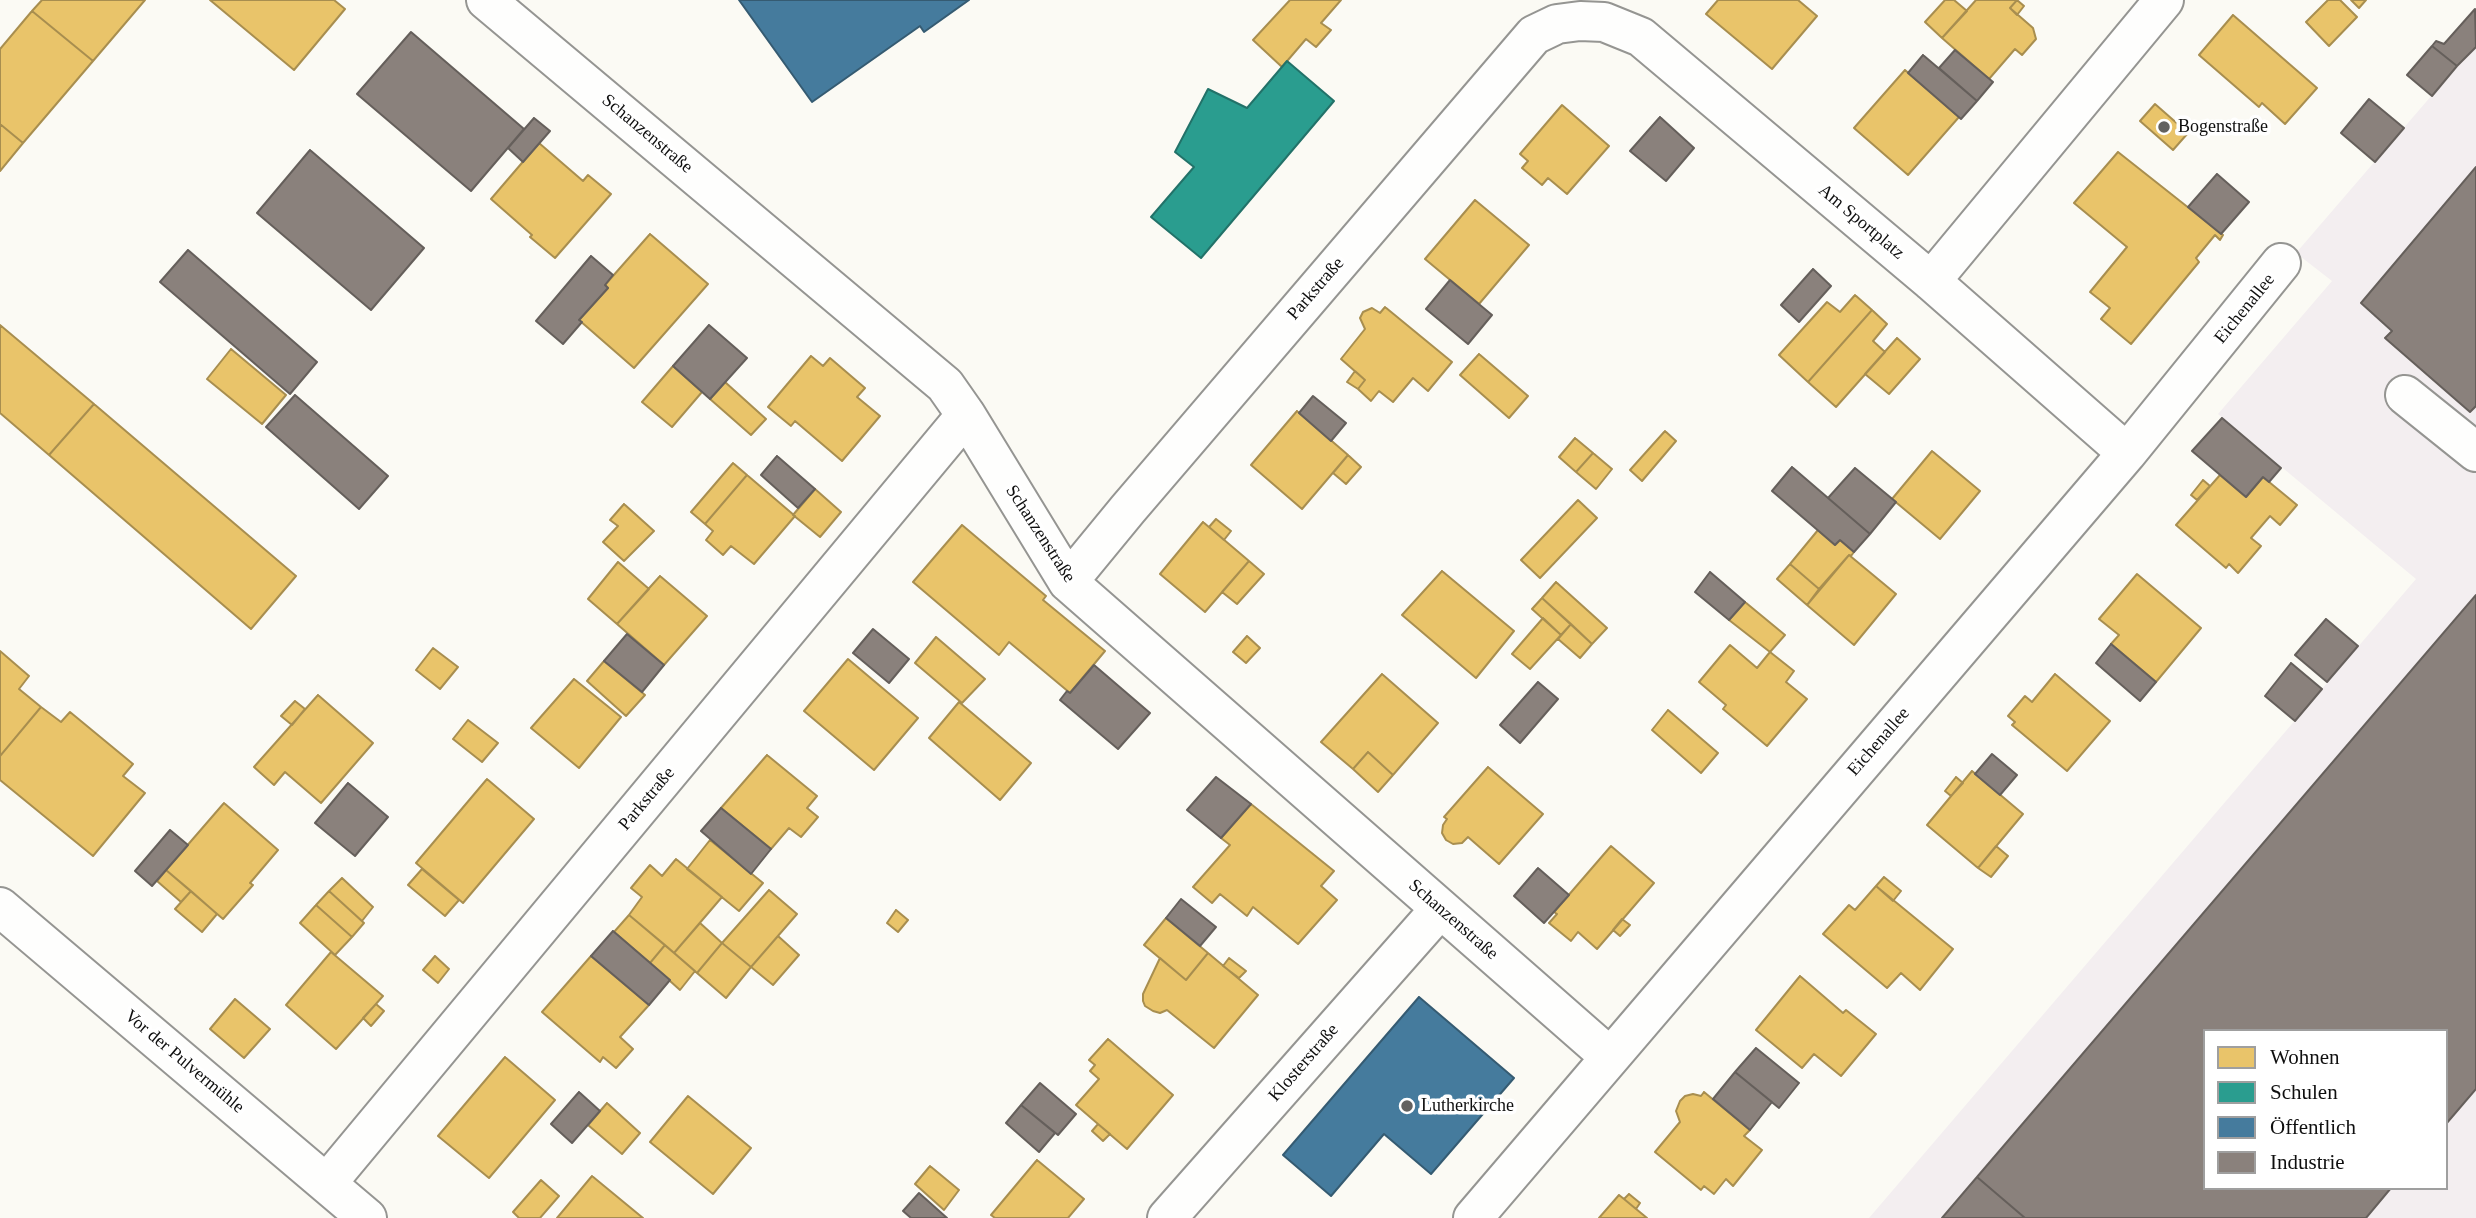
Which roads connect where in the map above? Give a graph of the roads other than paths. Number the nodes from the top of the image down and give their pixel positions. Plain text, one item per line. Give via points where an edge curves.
1 (486, 0) edge
2 (2164, 0) edge
3 (1580, 22) joint
4 (2281, 263) dead end
5 (1931, 281) junction
6 (2406, 396) dead end
7 (966, 415) junction
8 (2476, 452) edge
9 (2127, 453) junction
10 (1068, 582) junction
11 (0, 907) edge
12 (1440, 909) junction
13 (1610, 1057) junction
14 (327, 1184) junction
15 (367, 1218) edge
16 (1167, 1218) edge
17 (1473, 1218) edge

1 - 7 street, Schanzenstraße via 945,385
2 - 5 street
3 - 5 street, Am Sportplatz via 1604,22 1640,37
3 - 10 street, Parkstraße via 1557,24 1534,34
4 - 9 street, Eichenallee
5 - 9 street, Am Sportplatz
6 - 8 street
7 - 10 street, Schanzenstraße
7 - 14 street, Parkstraße
9 - 13 street, Eichenallee
10 - 12 street, Schanzenstraße
11 - 14 street, Vor der Pulvermühle
12 - 13 street, Schanzenstraße
12 - 16 street, Klosterstraße
13 - 17 street, Eichenallee
14 - 15 street, Vor der Pulvermühle

